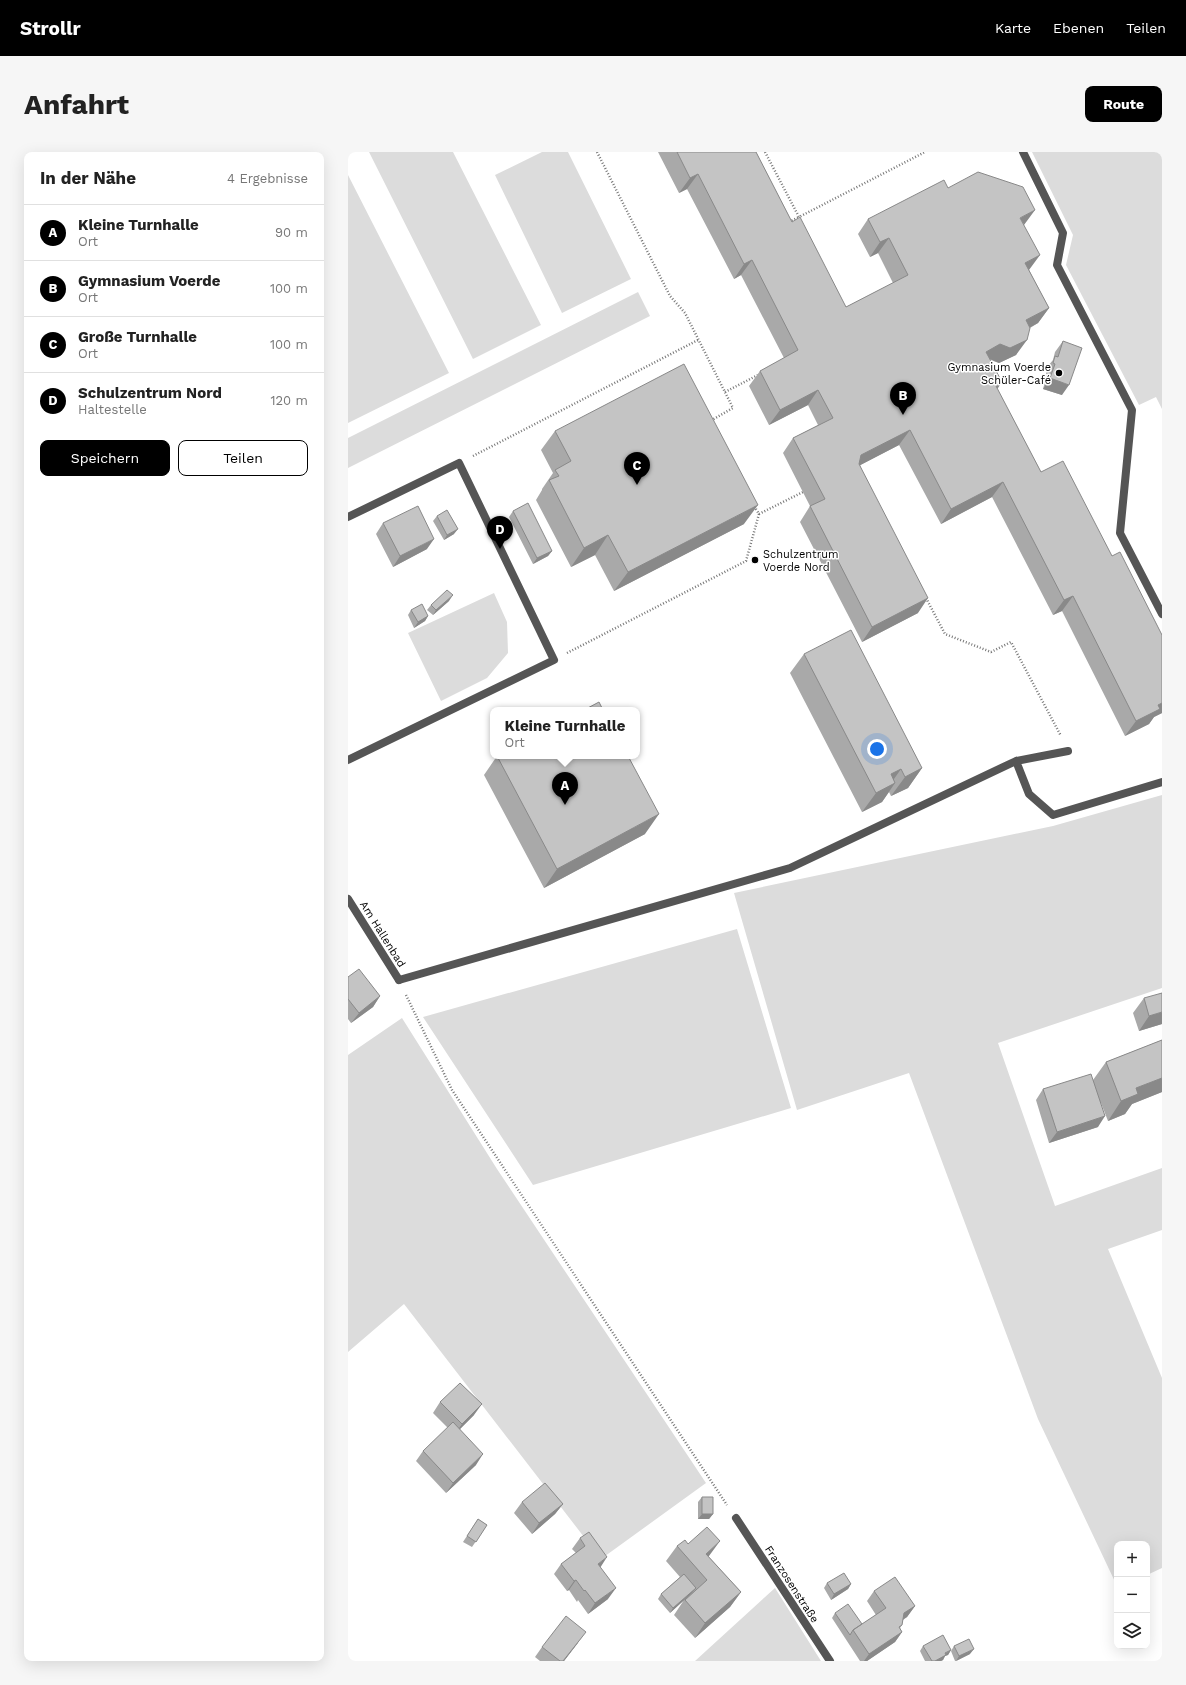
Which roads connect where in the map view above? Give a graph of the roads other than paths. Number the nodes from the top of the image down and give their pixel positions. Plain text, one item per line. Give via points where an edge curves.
1 (1023, 152) edge
2 (348, 517) edge
3 (1162, 614) edge
4 (1068, 750) road end
5 (348, 760) edge
6 (1016, 761) junction
7 (1162, 782) edge
8 (348, 899) edge
9 (736, 1518) road end
10 (830, 1661) edge

1 - 3 street via 1063,233 1057,265 1132,410 1120,533
2 - 5 street via 459,463 554,660
4 - 6 street
6 - 7 street via 1028,794 1053,815
6 - 8 street, Am Hallenbad via 790,868 399,980
9 - 10 street, Franzosenstraße

